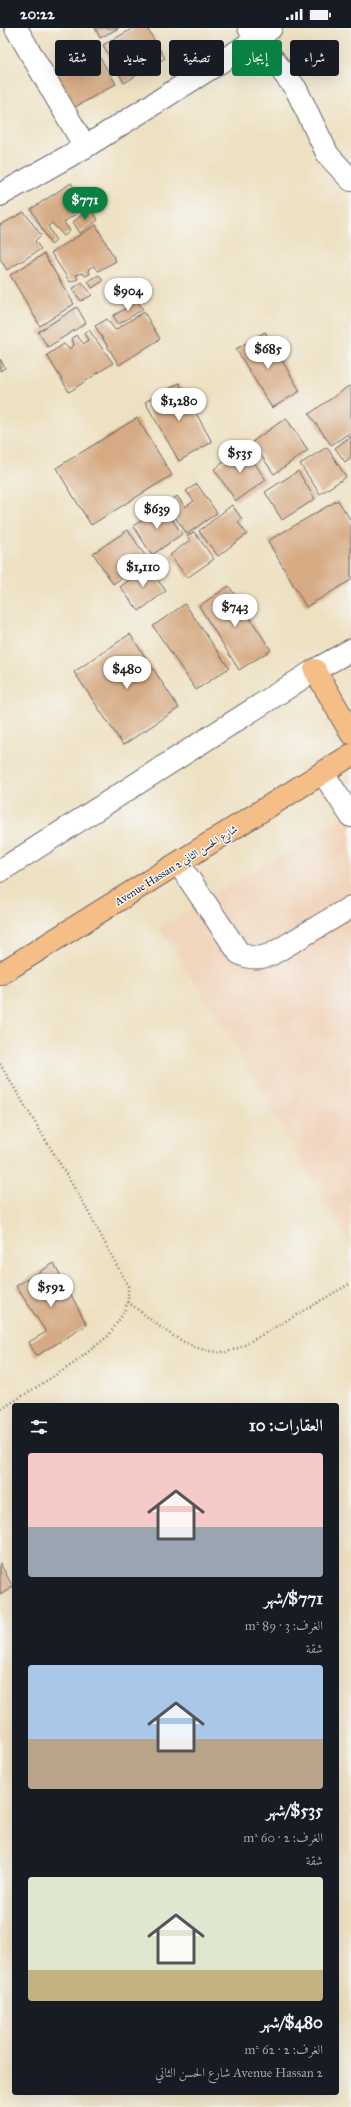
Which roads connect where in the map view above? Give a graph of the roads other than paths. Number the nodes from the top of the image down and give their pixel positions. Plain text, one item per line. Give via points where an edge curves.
1 (16, 28) edge
2 (259, 32) edge
3 (85, 147) junction
4 (351, 180) edge
5 (0, 195) edge
6 (351, 650) edge
7 (315, 670) junction
8 (351, 733) edge
9 (351, 755) edge
10 (323, 773) junction
11 (351, 816) edge
12 (179, 864) junction
13 (0, 871) edge
14 (351, 907) edge
15 (0, 974) edge

1 - 3 street
2 - 3 street
2 - 4 street via 296,89 328,155
3 - 5 street
6 - 7 street
7 - 8 main road
7 - 13 street
9 - 10 main road, Avenue Hassan 2 شارع الحسن الثاني
10 - 11 street
10 - 12 main road, Avenue Hassan 2 شارع الحسن الثاني
12 - 14 street via 239,953 246,957 263,958 272,954
12 - 15 main road, Avenue Hassan 2 شارع الحسن الثاني

